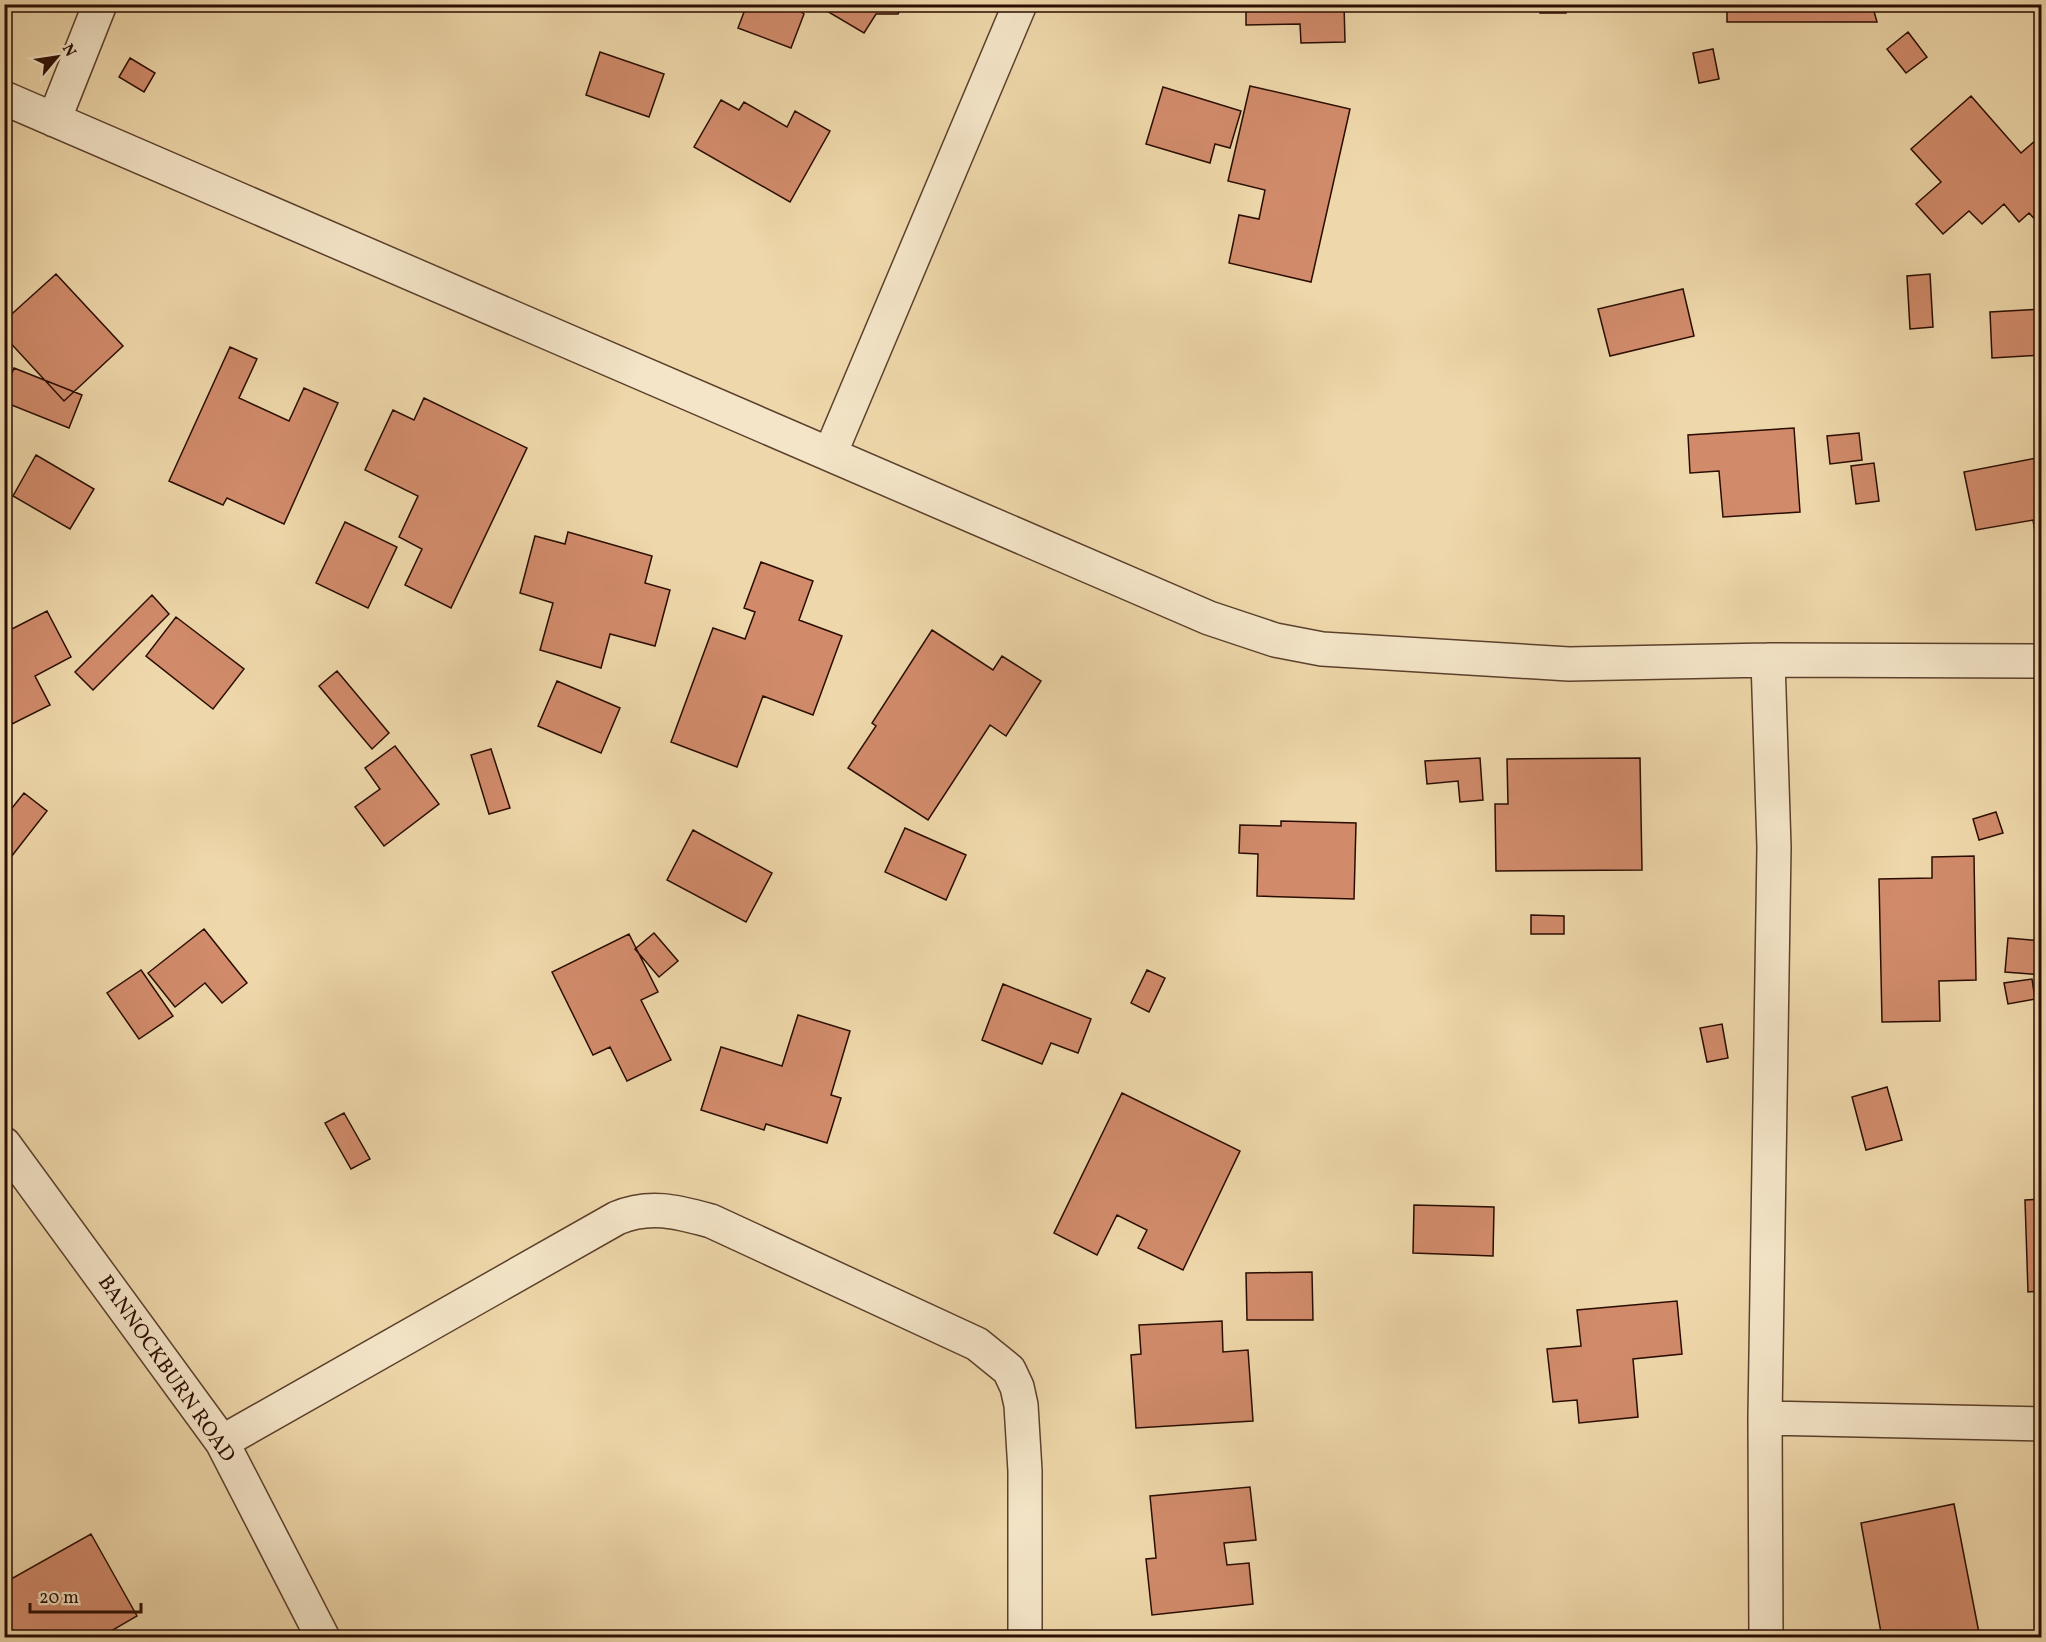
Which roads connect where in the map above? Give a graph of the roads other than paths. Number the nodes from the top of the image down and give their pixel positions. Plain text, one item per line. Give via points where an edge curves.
1 (100, 4) edge
2 (1020, 4) edge
3 (4, 98) edge
4 (54, 120) junction
5 (830, 454) junction
6 (1768, 660) junction
7 (2042, 661) edge
8 (4, 1144) edge
9 (1765, 1418) junction
10 (2042, 1424) edge
11 (222, 1442) junction
12 (323, 1638) edge
13 (1025, 1638) edge
14 (1766, 1638) edge

1 - 4 street
2 - 5 street
3 - 4 street
4 - 5 street
5 - 6 street via 1209,618 1275,639 1361,653 1569,664
6 - 7 street
6 - 9 street via 1774,847
8 - 11 street, BANNOCKBURN ROAD
9 - 10 street
9 - 14 street
11 - 12 street, BANNOCKBURN ROAD
11 - 13 street via 617,1218 650,1209 691,1216 711,1221 977,1344 1009,1370 1021,1405 1026,1471

